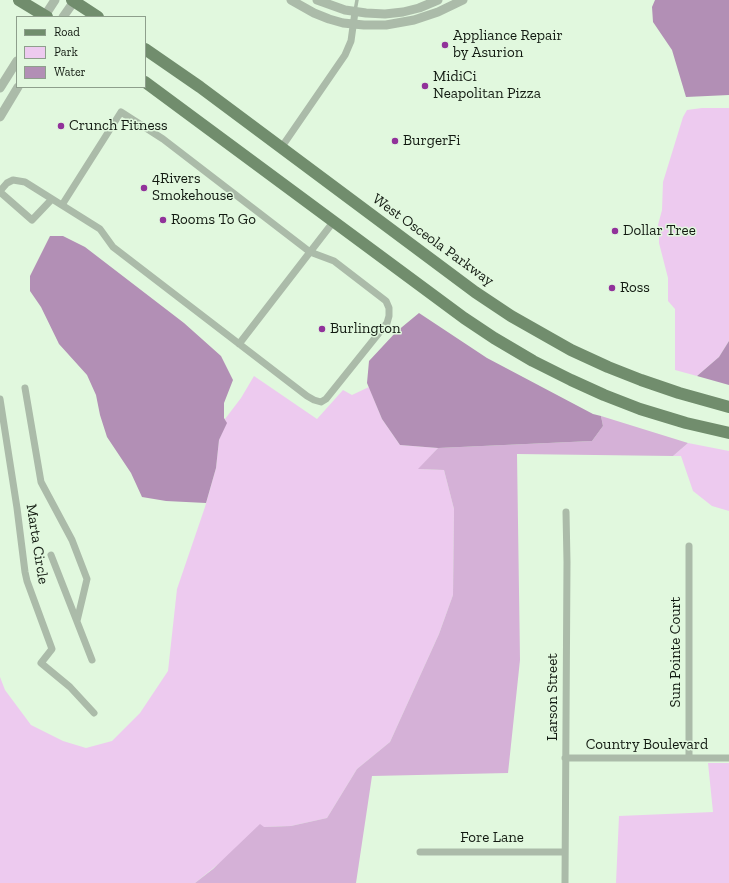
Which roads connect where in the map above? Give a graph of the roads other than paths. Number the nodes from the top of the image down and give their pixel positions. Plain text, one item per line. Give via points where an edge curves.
1 (19, 0) edge
2 (55, 0) edge
3 (74, 0) edge
4 (291, 0) edge
5 (317, 0) edge
6 (357, 0) edge
7 (438, 0) edge
8 (463, 0) edge
9 (355, 12) junction
10 (43, 16) edge
11 (46, 16) edge
12 (64, 16) edge
13 (97, 16) edge
14 (354, 25) junction
15 (146, 49) edge
16 (16, 63) edge
17 (146, 83) edge
18 (0, 88) edge
19 (17, 88) edge
20 (4, 103) edge
21 (0, 117) edge
22 (281, 148) junction
23 (0, 192) edge
24 (52, 199) junction
25 (62, 205) junction
26 (334, 221) junction
27 (310, 252) junction
28 (239, 344) junction
29 (25, 388) dead end
30 (0, 398) edge
31 (729, 407) edge
32 (729, 434) edge
33 (566, 512) dead end
34 (689, 546) dead end
35 (51, 555) dead end
36 (76, 621) junction
37 (92, 660) dead end
38 (94, 713) dead end
39 (565, 758) junction
40 (689, 758) junction
41 (729, 758) edge
42 (420, 852) dead end
43 (565, 852) junction
44 (565, 883) edge

1 - 10 main road
2 - 11 street
3 - 12 street
3 - 13 main road
4 - 14 street via 329,19
5 - 9 street
6 - 9 lane
7 - 9 street via 403,12
8 - 14 street via 427,16 400,24
9 - 14 street
14 - 22 street via 345,55
15 - 22 main road, West Osceola Parkway
16 - 18 street
17 - 26 main road
19 - 20 street
20 - 21 street
22 - 31 main road, West Osceola Parkway via 475,292 542,334 641,380
23 - 24 street via 7,183 18,180
23 - 24 street via 32,220
24 - 25 street
25 - 27 street via 121,112 163,139
25 - 28 street via 100,229 113,248
26 - 27 street
26 - 32 main road via 464,318 533,361 640,409
27 - 28 street
27 - 28 street via 334,261 386,301 389,308 387,323 321,402 307,396
29 - 36 street, Marta Circle via 41,482 72,540 86,579
30 - 38 street, Marta Circle via 25,572 52,649 41,663 70,687
33 - 39 street, Larson Street
34 - 40 street, Sun Pointe Court
35 - 36 street, Marta Circle
36 - 37 street, Marta Circle
39 - 40 street, Country Boulevard
39 - 43 street, Larson Street
40 - 41 street, Country Boulevard
42 - 43 street, Fore Lane
43 - 44 street, Larson Street

